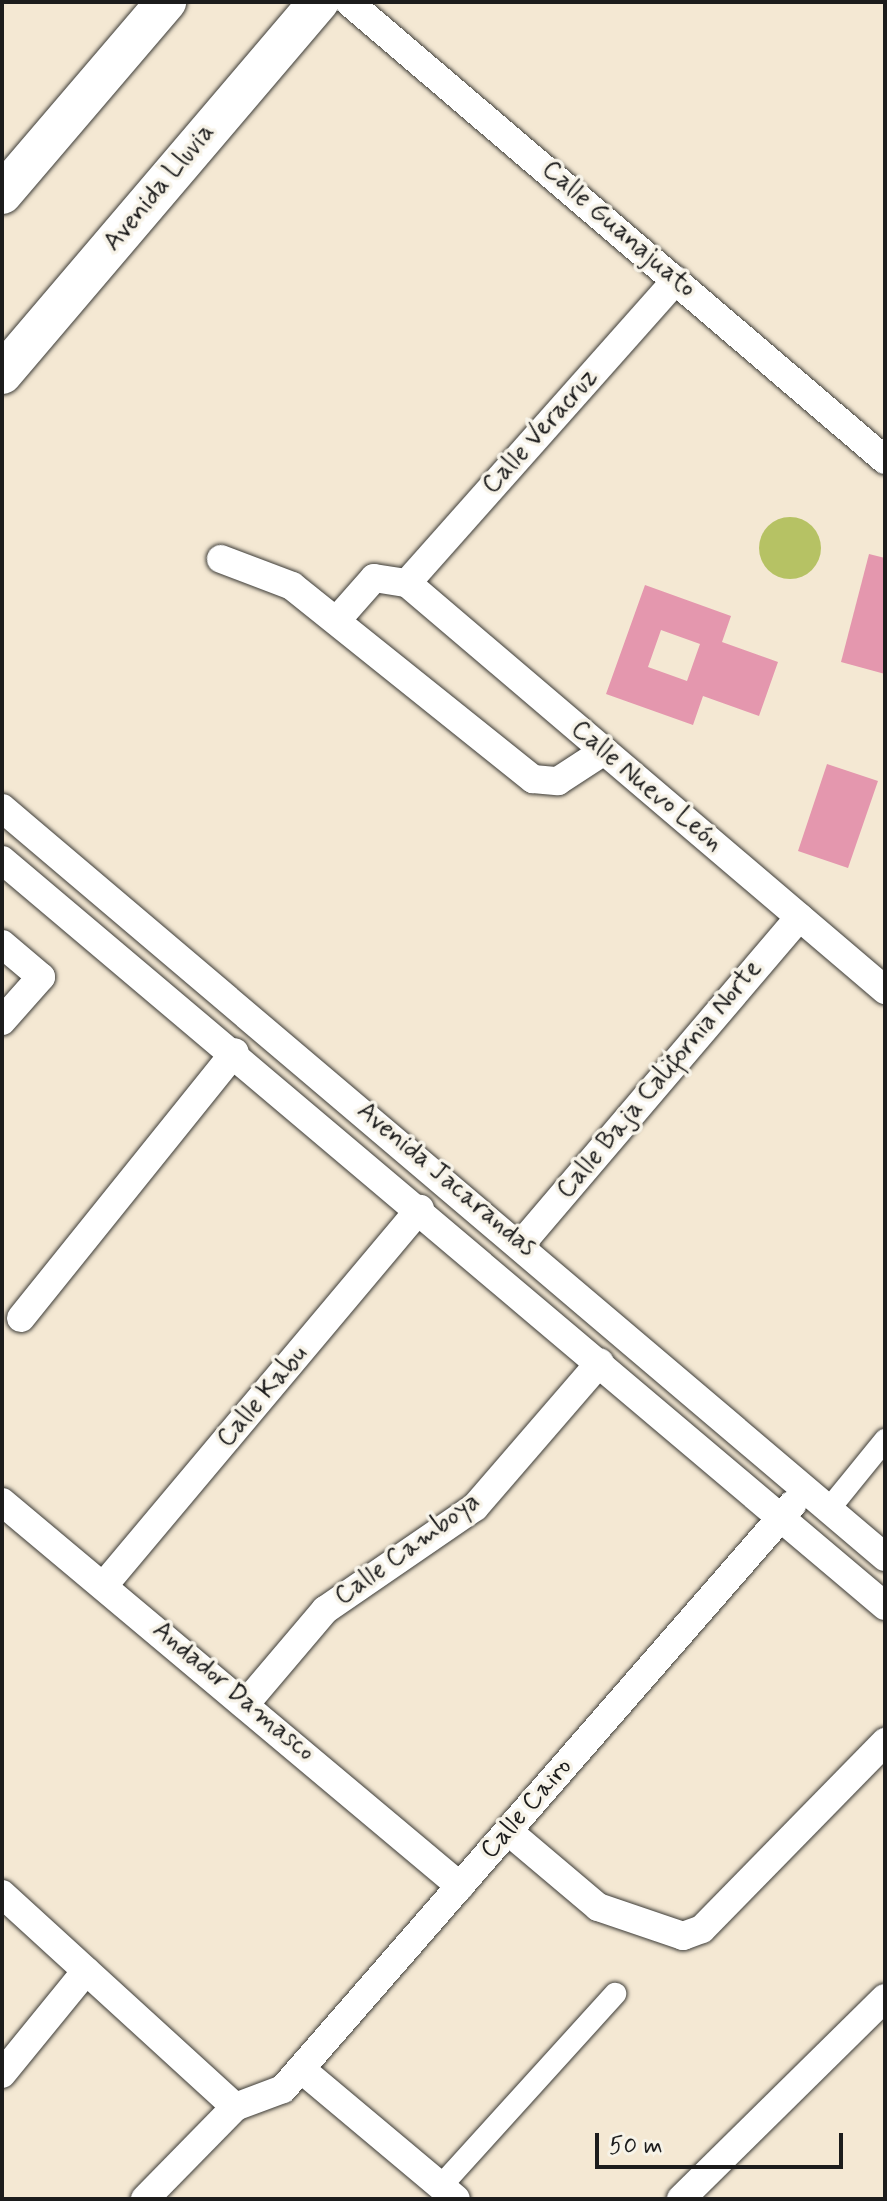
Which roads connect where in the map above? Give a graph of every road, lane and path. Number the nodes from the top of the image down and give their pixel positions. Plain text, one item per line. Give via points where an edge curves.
1 (166, 2) edge
2 (319, 2) edge
3 (349, 2) edge
4 (2, 194) edge
5 (676, 280) junction
6 (2, 374) edge
7 (885, 460) edge
8 (221, 559) dead end
9 (407, 583) junction
10 (337, 620) junction
11 (604, 751) junction
12 (2, 808) edge
13 (2, 860) edge
14 (799, 917) junction
15 (2, 944) edge
16 (885, 990) edge
17 (2, 1021) edge
18 (235, 1052) junction
19 (420, 1209) junction
20 (522, 1243) junction
21 (21, 1318) dead end
22 (600, 1362) junction
23 (885, 1440) edge
24 (805, 1490) junction
25 (2, 1502) edge
26 (829, 1509) junction
27 (781, 1518) junction
28 (885, 1557) edge
29 (105, 1584) junction
30 (885, 1606) edge
31 (247, 1702) junction
32 (885, 1742) edge
33 (508, 1831) junction
34 (460, 1886) junction
35 (2, 1894) edge
36 (86, 1971) junction
37 (615, 1994) dead end
38 (885, 1998) edge
39 (301, 2069) junction
40 (2, 2074) edge
41 (235, 2107) junction
42 (448, 2193) edge
43 (145, 2199) edge
44 (681, 2199) edge

1 - 4 main road
2 - 6 main road, Avenida Lluvia
3 - 5 street, Calle Guanajuato
5 - 7 street, Calle Guanajuato
5 - 9 street, Calle Veracruz
8 - 10 street via 292,586
9 - 10 street via 374,578
9 - 11 street, Calle Nuevo León
10 - 11 street via 533,779 558,781
11 - 14 street, Calle Nuevo León
12 - 20 street, Avenida Jacarandas
13 - 18 street, Avenida Jacarandas
14 - 16 street, Calle Nuevo León
14 - 20 street, Calle Baja California Norte
15 - 17 street via 41,977
18 - 19 street, Avenida Jacarandas
18 - 21 street
19 - 22 street, Avenida Jacarandas
19 - 29 street, Calle Kabu
20 - 24 street, Avenida Jacarandas
22 - 27 street, Avenida Jacarandas
22 - 31 street, Calle Camboya via 475,1507 325,1610
23 - 26 street
24 - 26 street, Avenida Jacarandas
24 - 27 street, Calle Cairo
25 - 29 street, Andador Damasco
26 - 28 street, Avenida Jacarandas
27 - 30 street, Avenida Jacarandas
27 - 33 street, Calle Cairo
29 - 31 street, Andador Damasco
31 - 34 street, Andador Damasco
32 - 33 street via 702,1929 683,1936 598,1907
33 - 34 street, Calle Cairo
34 - 39 street, Calle Cairo
35 - 36 street
36 - 40 street
36 - 41 street
37 - 42 street
38 - 44 street via 787,2102
39 - 41 street, Calle Cairo via 283,2089
39 - 42 street
41 - 43 street

